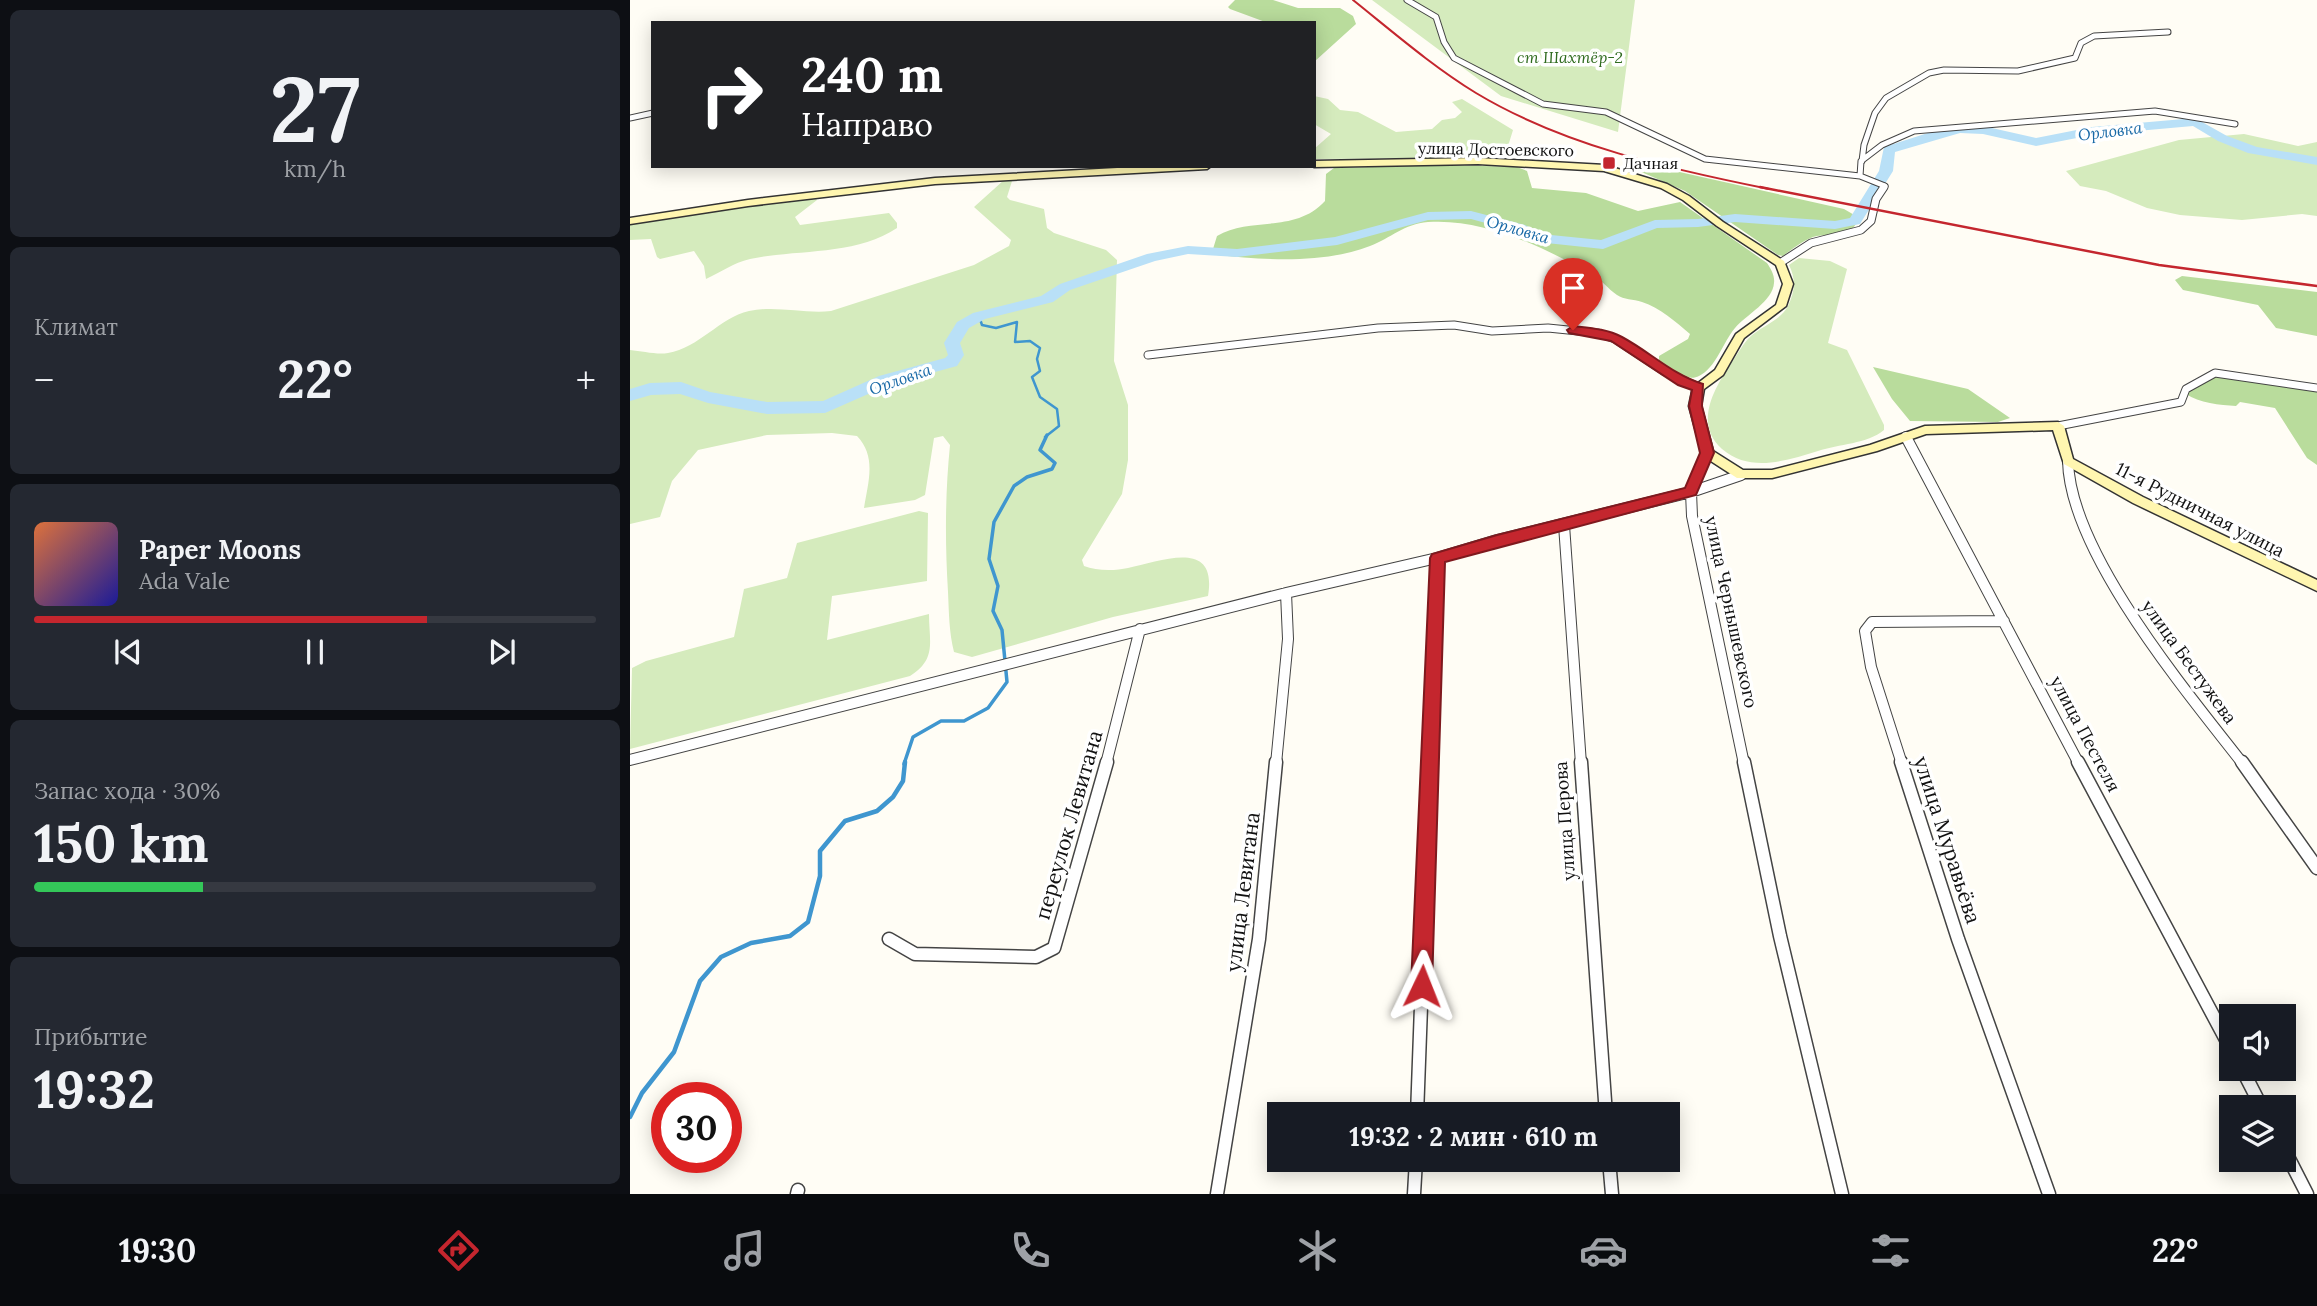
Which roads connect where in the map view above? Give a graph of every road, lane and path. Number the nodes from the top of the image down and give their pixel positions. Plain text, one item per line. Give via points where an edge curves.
1 (1407, 0) edge
2 (2168, 32) dead end
3 (651, 113) edge
4 (630, 118) edge
5 (2235, 124) dead end
6 (1861, 161) junction
7 (1316, 164) edge
8 (1172, 168) edge
9 (1860, 176) junction
10 (630, 221) edge
11 (1780, 262) junction
12 (1148, 355) dead end
13 (1699, 387) junction
14 (2317, 388) edge
15 (2058, 426) junction
16 (1906, 437) junction
17 (1707, 453) junction
18 (2068, 461) junction
19 (1741, 475) junction
20 (1691, 492) junction
21 (1564, 525) junction
22 (1437, 558) junction
23 (2317, 586) edge
24 (1286, 593) junction
25 (2004, 621) junction
26 (1140, 629) junction
27 (630, 760) edge
28 (2317, 868) edge
29 (889, 939) dead end
30 (2219, 1026) edge
31 (1417, 1102) edge
32 (1605, 1102) edge
33 (1415, 1172) edge
34 (1610, 1172) edge
35 (2296, 1172) edge
36 (1217, 1194) edge
37 (1414, 1194) edge
38 (1612, 1194) edge
39 (1842, 1194) edge
40 (2049, 1194) edge
41 (2307, 1194) edge

1 - 9 street via 1437,17 1454,58 1544,104 1606,113 1705,159
2 - 6 street via 2094,36 2081,43 2075,58 2018,71 1930,73 1886,99 1875,113
3 - 4 street
5 - 6 street via 2155,111 1930,128 1882,145
6 - 9 street
7 - 11 main road, улица Достоевского via 1478,162 1605,168 1664,186
8 - 10 main road via 935,181
9 - 11 street via 1885,186 1876,199 1875,213 1861,230 1811,243
11 - 13 main road via 1788,284 1782,306 1740,336 1718,372
12 - 13 street via 1378,328 1548,328 1615,338 1674,377
13 - 17 main road via 1695,406
14 - 15 street via 2215,373 2186,389 2181,402
15 - 16 main road via 1925,430
15 - 18 main road
16 - 19 main road via 1772,474
16 - 25 street, улица Пестеля
17 - 19 main road
17 - 20 street, улица Чернышевского
18 - 23 main road, 11-я Рудничная улица
18 - 28 street, улица Бестужева via 2071,499 2130,613
19 - 20 street
20 - 21 street
20 - 39 street, улица Чернышевского via 1692,516 1780,936
21 - 22 street
21 - 32 street, улица Перова
22 - 24 street
22 - 31 street
24 - 26 street
24 - 36 street, улица Левитана via 1288,639 1259,939
25 - 30 street, улица Пестеля
25 - 40 street, улица Муравьёва via 1872,622 1865,631 1871,667 1958,939
26 - 27 street
26 - 29 street, переулок Левитана via 1054,948 1037,957 915,954
33 - 37 street
34 - 38 street
35 - 41 street

